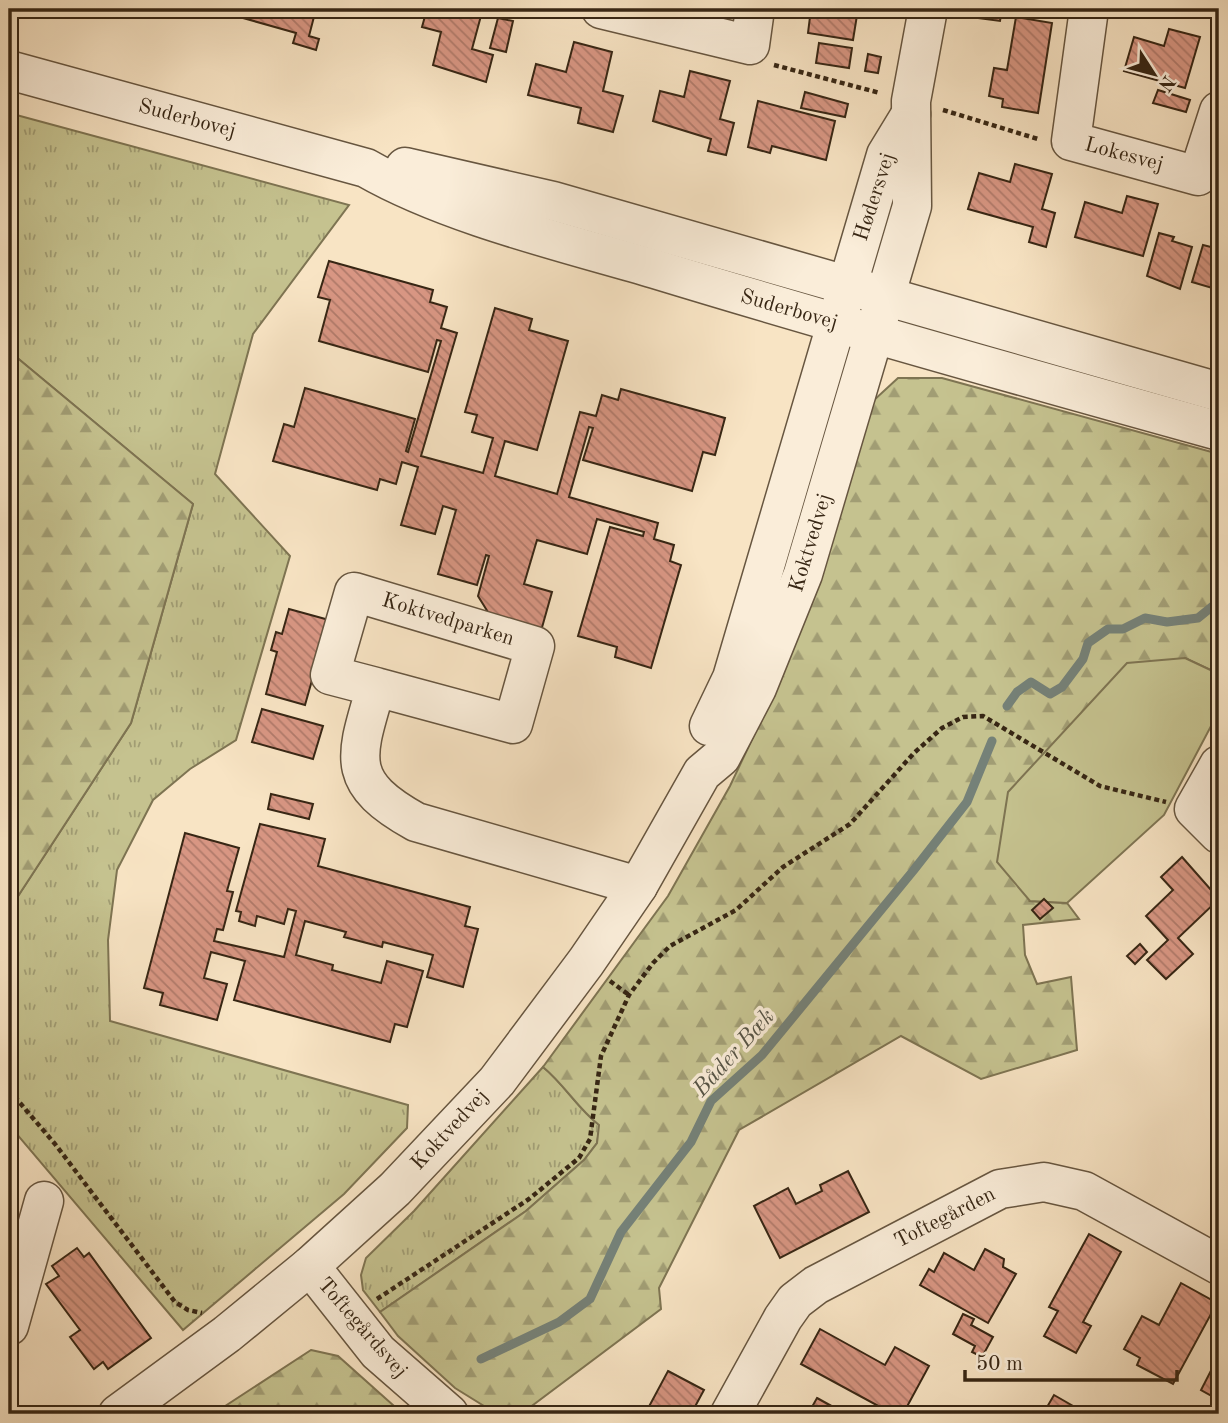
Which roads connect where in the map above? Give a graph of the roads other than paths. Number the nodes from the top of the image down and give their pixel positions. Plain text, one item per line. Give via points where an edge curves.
1 (601, 9) edge
2 (755, 9) edge
3 (928, 9) edge
4 (1090, 9) edge
5 (9, 70) edge
6 (1219, 111) edge
7 (912, 112) junction
8 (366, 168) junction
9 (848, 285) junction
10 (885, 296) junction
11 (836, 324) junction
12 (873, 334) junction
13 (1219, 392) edge
14 (1219, 431) edge
15 (376, 687) junction
16 (1219, 765) edge
17 (702, 773) junction
18 (1206, 821) edge
19 (638, 886) junction
20 (44, 1201) dead end
21 (1219, 1265) edge
22 (310, 1266) junction
23 (9, 1326) edge
24 (118, 1414) edge
25 (449, 1414) edge
26 (730, 1414) edge

1 - 2 street via 750,45
3 - 7 street, Hødersvej
4 - 6 street, Lokesvej via 1071,141 1198,176
5 - 8 street, Suderbovej
7 - 9 street, Hødersvej via 886,155
7 - 10 street, Hødersvej via 912,206
8 - 9 street, Suderbovej via 409,167 553,201
8 - 11 street, Suderbovej via 401,188 537,234
9 - 10 street, Suderbovej
9 - 11 street, Koktvedvej
10 - 12 street, Koktvedvej
10 - 13 street, Suderbovej
11 - 12 street, Suderbovej
11 - 17 street, Koktvedvej via 732,678 698,749
12 - 14 street, Suderbovej
12 - 17 street, Koktvedvej via 803,574 751,700 721,757
15 - 15 street, Koktvedparken via 513,724 535,646 354,593 330,675
15 - 19 street via 359,745 363,779 386,805 416,822
16 - 18 street
17 - 19 street, Koktvedvej
19 - 22 street, Koktvedvej via 497,1081 395,1189
20 - 23 street
21 - 26 street, Toftegården via 1084,1191 1044,1182 1000,1189 816,1285 795,1301
22 - 24 street, Koktvedvej
22 - 25 street, Toftegårdsvej via 407,1381

